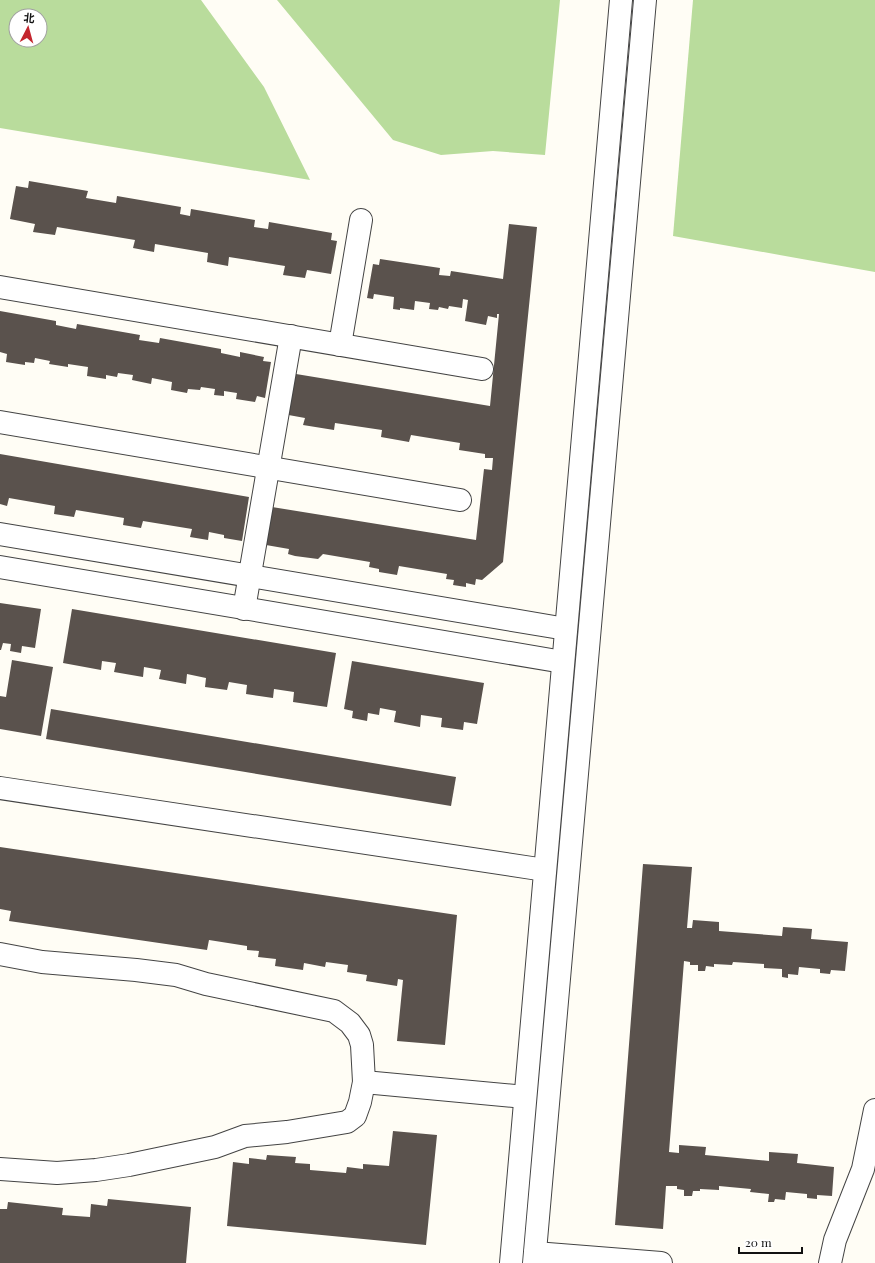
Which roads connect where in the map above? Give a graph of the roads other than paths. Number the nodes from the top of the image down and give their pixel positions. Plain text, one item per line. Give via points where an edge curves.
1 (621, 0) edge
2 (645, 0) edge
3 (361, 220) dead end
4 (0, 287) edge
5 (291, 336) junction
6 (340, 345) junction
7 (482, 369) dead end
8 (0, 422) edge
9 (268, 467) junction
10 (460, 500) dead end
11 (0, 534) edge
12 (0, 568) edge
13 (250, 576) junction
14 (244, 609) junction
15 (566, 630) junction
16 (563, 662) junction
17 (0, 788) edge
18 (545, 870) junction
19 (0, 954) edge
20 (364, 1082) junction
21 (525, 1097) junction
22 (875, 1110) edge
23 (870, 1162) edge
24 (0, 1169) edge
25 (535, 1258) edge
26 (511, 1263) edge
27 (661, 1263) edge
28 (830, 1263) edge

1 - 15 street
2 - 25 street
3 - 6 street
4 - 5 street
5 - 6 street
5 - 9 street
6 - 7 street
8 - 9 street
9 - 10 street
9 - 13 street
11 - 13 street
12 - 14 street
13 - 14 street
13 - 15 street
14 - 16 street
15 - 16 street
16 - 18 street
17 - 18 street
18 - 21 street
19 - 20 street via 42,962 176,975 206,984 334,1011 350,1023 359,1035
20 - 21 street
20 - 24 street via 355,1116 347,1122 245,1136 215,1147 96,1170 57,1173
21 - 26 street
22 - 23 street
23 - 28 street via 863,1169 835,1240
25 - 27 street

